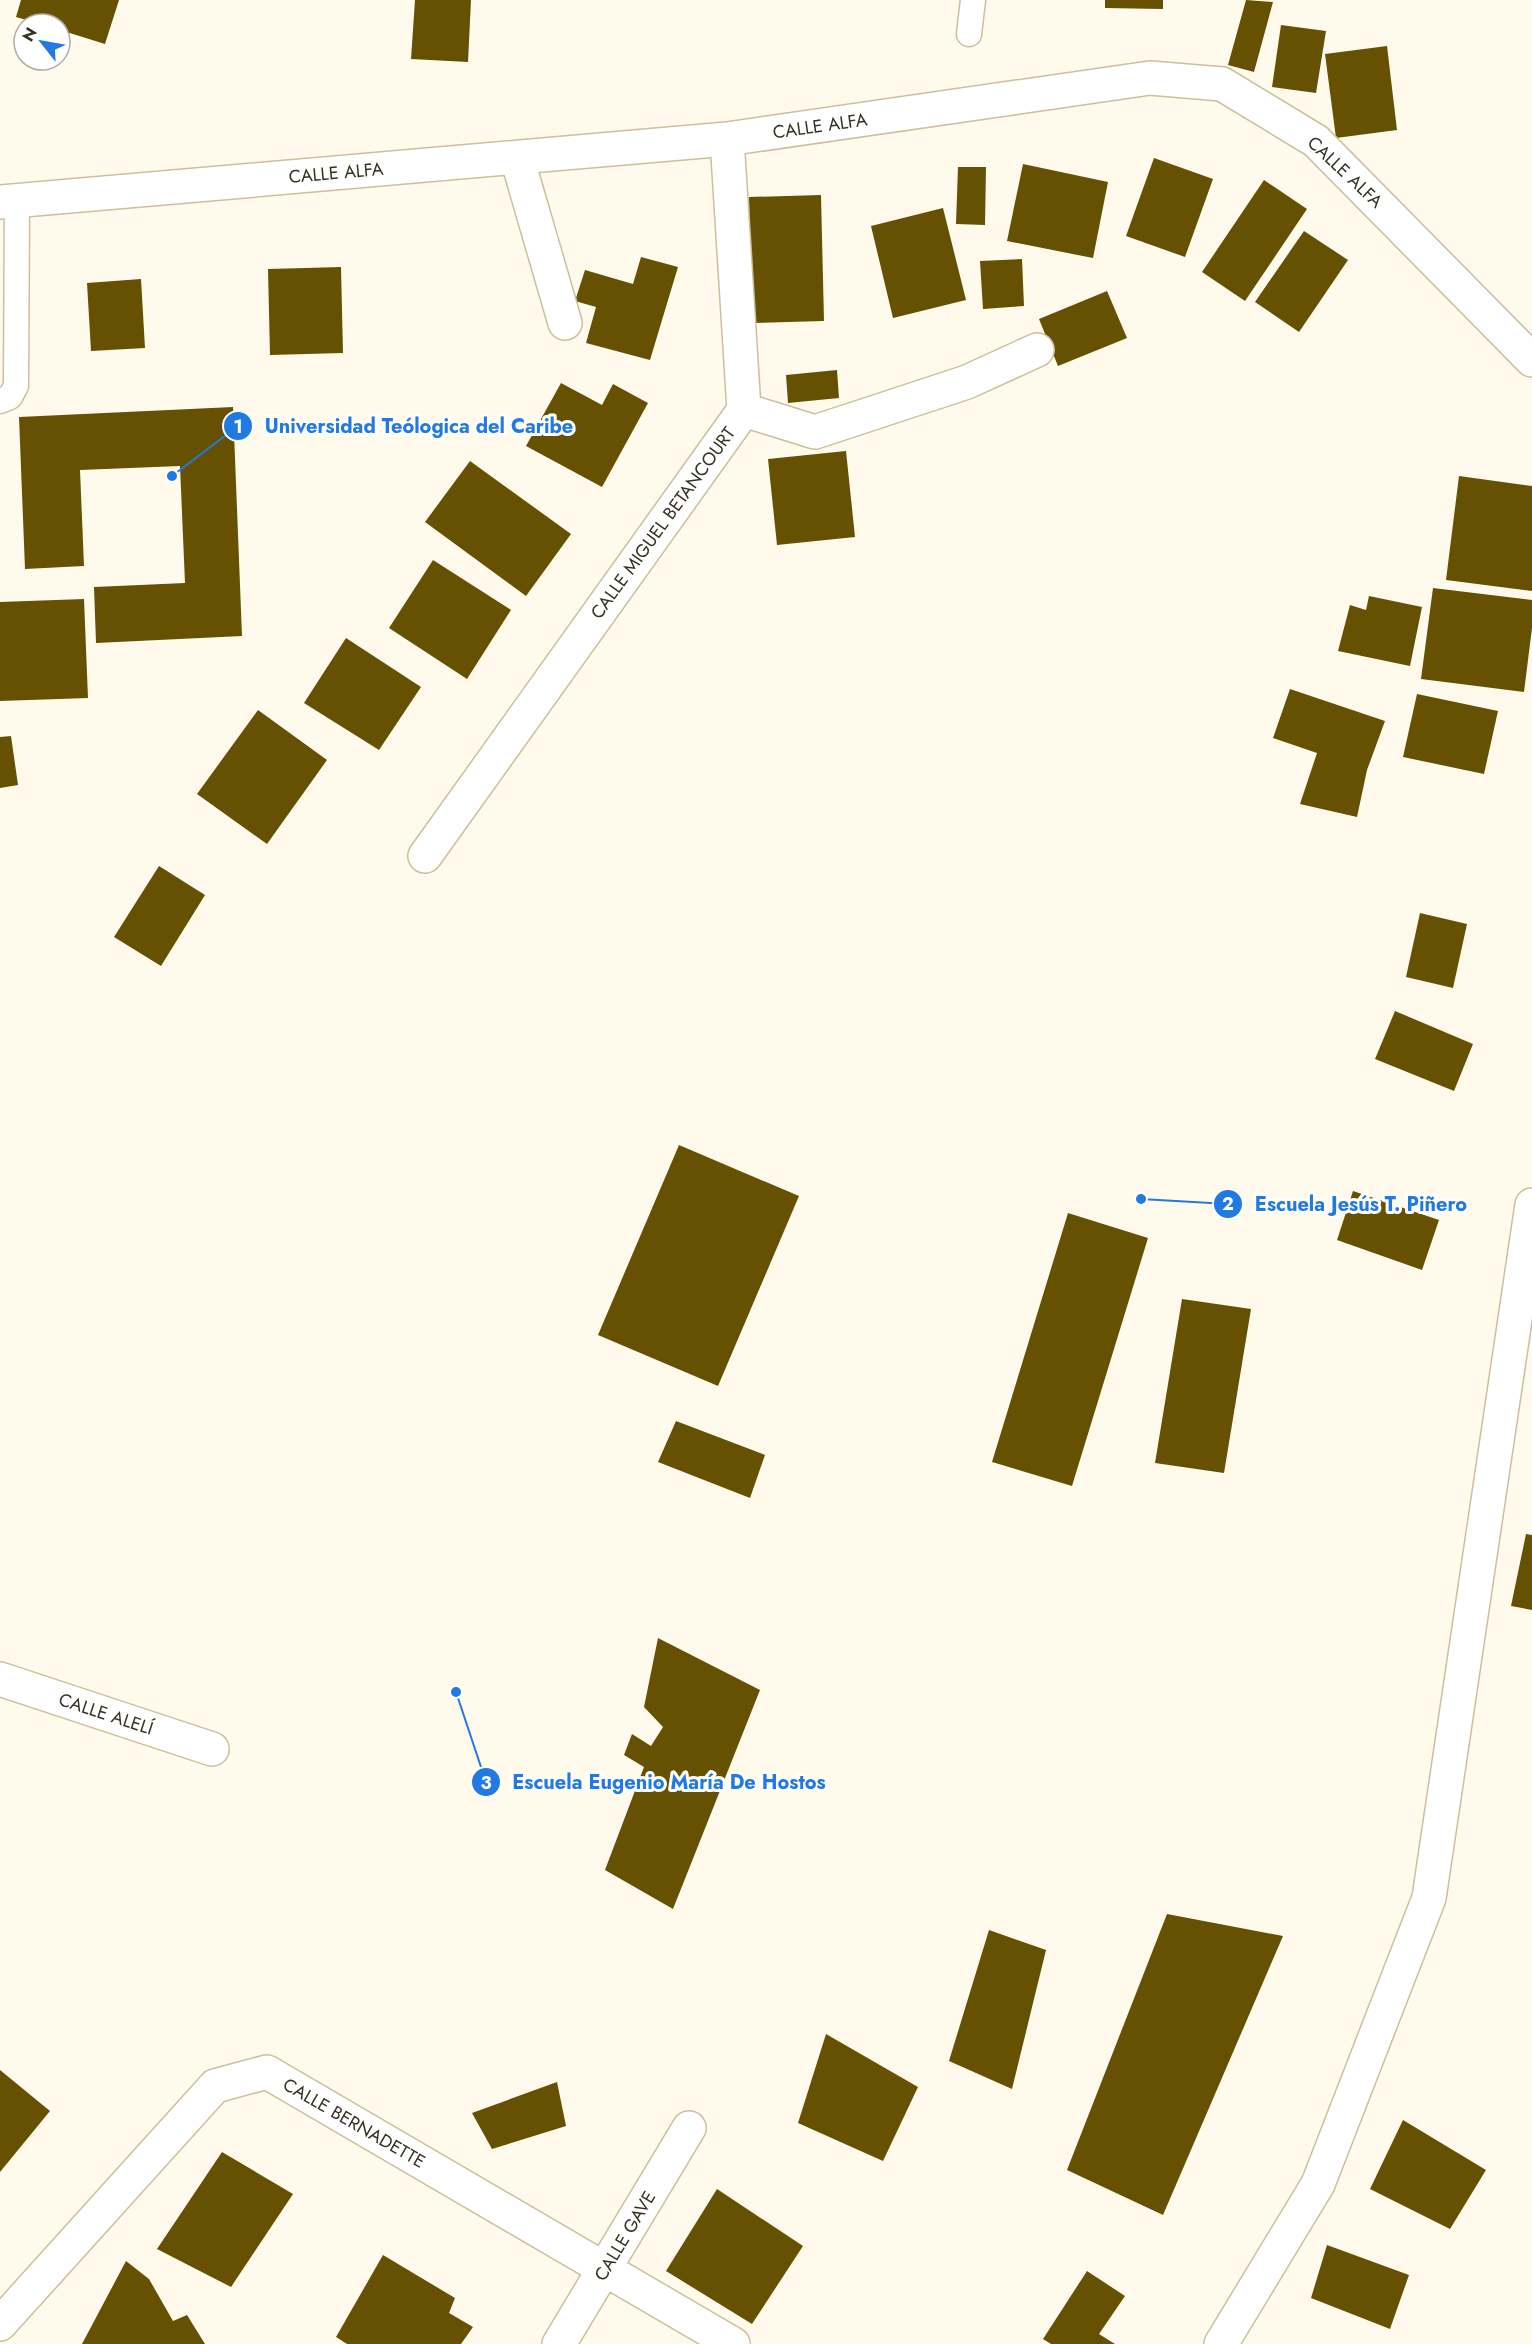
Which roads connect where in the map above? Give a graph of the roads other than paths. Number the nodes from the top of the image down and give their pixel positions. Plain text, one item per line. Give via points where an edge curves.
1 (973, 0) edge
2 (969, 34) dead end
3 (727, 139) junction
4 (517, 158) junction
5 (9, 201) edge
6 (566, 323) dead end
7 (1037, 351) dead end
8 (1532, 360) edge
9 (0, 401) edge
10 (744, 410) junction
11 (425, 856) dead end
12 (1532, 1205) edge
13 (0, 1679) edge
14 (212, 1749) dead end
15 (689, 2128) dead end
16 (606, 2269) junction
17 (0, 2324) edge
18 (559, 2344) edge
19 (733, 2344) edge
20 (1221, 2344) edge

1 - 2 lane
3 - 4 street, CALLE ALFA
3 - 8 street, CALLE ALFA via 1150,78 1222,84 1316,141
3 - 10 street, CALLE MIGUEL BETANCOURT
4 - 5 street, CALLE ALFA
4 - 6 street
5 - 9 lane via 16,386 10,397
7 - 10 street via 967,382 815,432
10 - 11 street, CALLE MIGUEL BETANCOURT
12 - 20 street via 1429,1898 1318,2184
13 - 14 street, CALLE ALELÍ
15 - 16 street, CALLE GAVE
16 - 17 street, CALLE BERNADETTE via 267,2072 215,2086
16 - 18 street, CALLE GAVE
16 - 19 street, CALLE BERNADETTE

